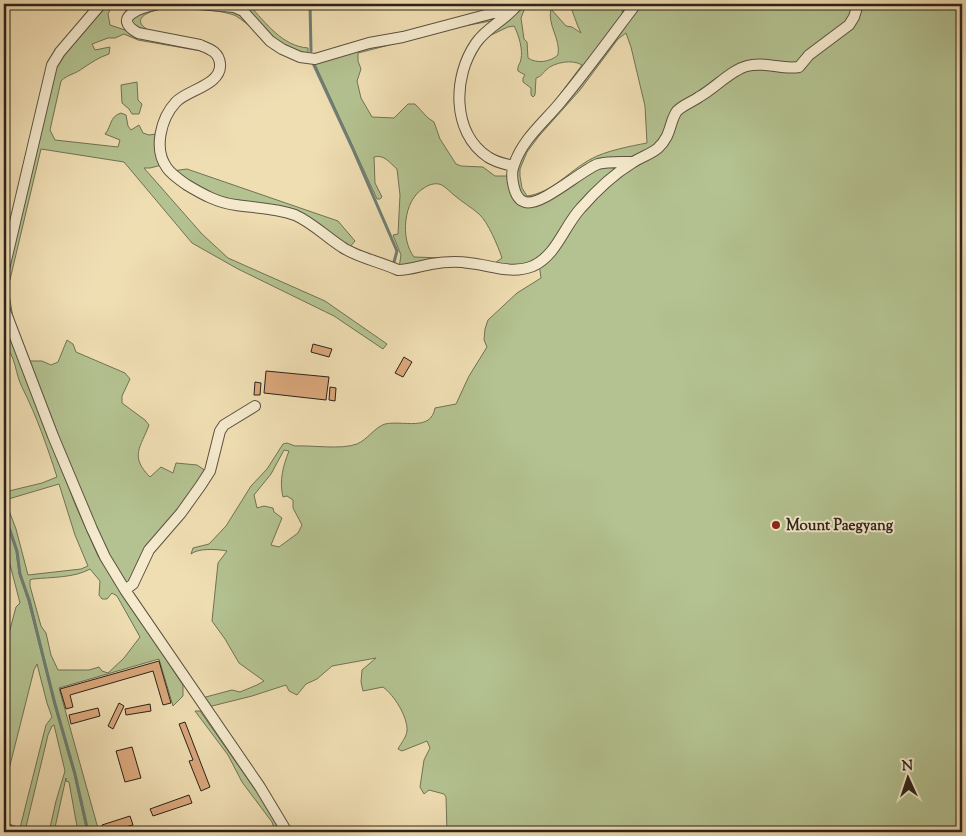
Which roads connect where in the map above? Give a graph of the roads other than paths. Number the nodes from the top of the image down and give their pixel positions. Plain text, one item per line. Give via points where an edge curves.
1 (101, 4) edge
2 (158, 4) edge
3 (198, 4) edge
4 (518, 4) edge
5 (636, 4) edge
6 (858, 4) edge
7 (632, 162) junction
8 (513, 166) junction
9 (4, 269) edge
10 (4, 308) edge
11 (254, 406) dead end
12 (125, 590) junction
13 (287, 832) edge

1 - 9 street via 52,65
2 - 7 street via 133,12 127,22 130,28 138,33 204,47 214,52 220,62 216,76 176,102 166,118 159,143 164,164 170,173 193,189 220,201 296,216 344,249 398,270 447,262 468,262 512,270 534,265 552,250 581,208
3 - 4 street via 234,7 243,11 270,41 282,49 315,59
4 - 8 street via 511,14 484,33 475,44 462,72 459,91 465,128 478,148 489,158
5 - 8 street via 558,106 536,128
6 - 7 street via 849,25 809,55 799,67 756,64 741,68 709,92 682,106 662,144
7 - 8 street via 600,164 546,197 525,203 515,190
10 - 12 street via 92,530
11 - 12 street via 224,425 210,471 182,514 149,550 132,584
12 - 13 street via 260,787

